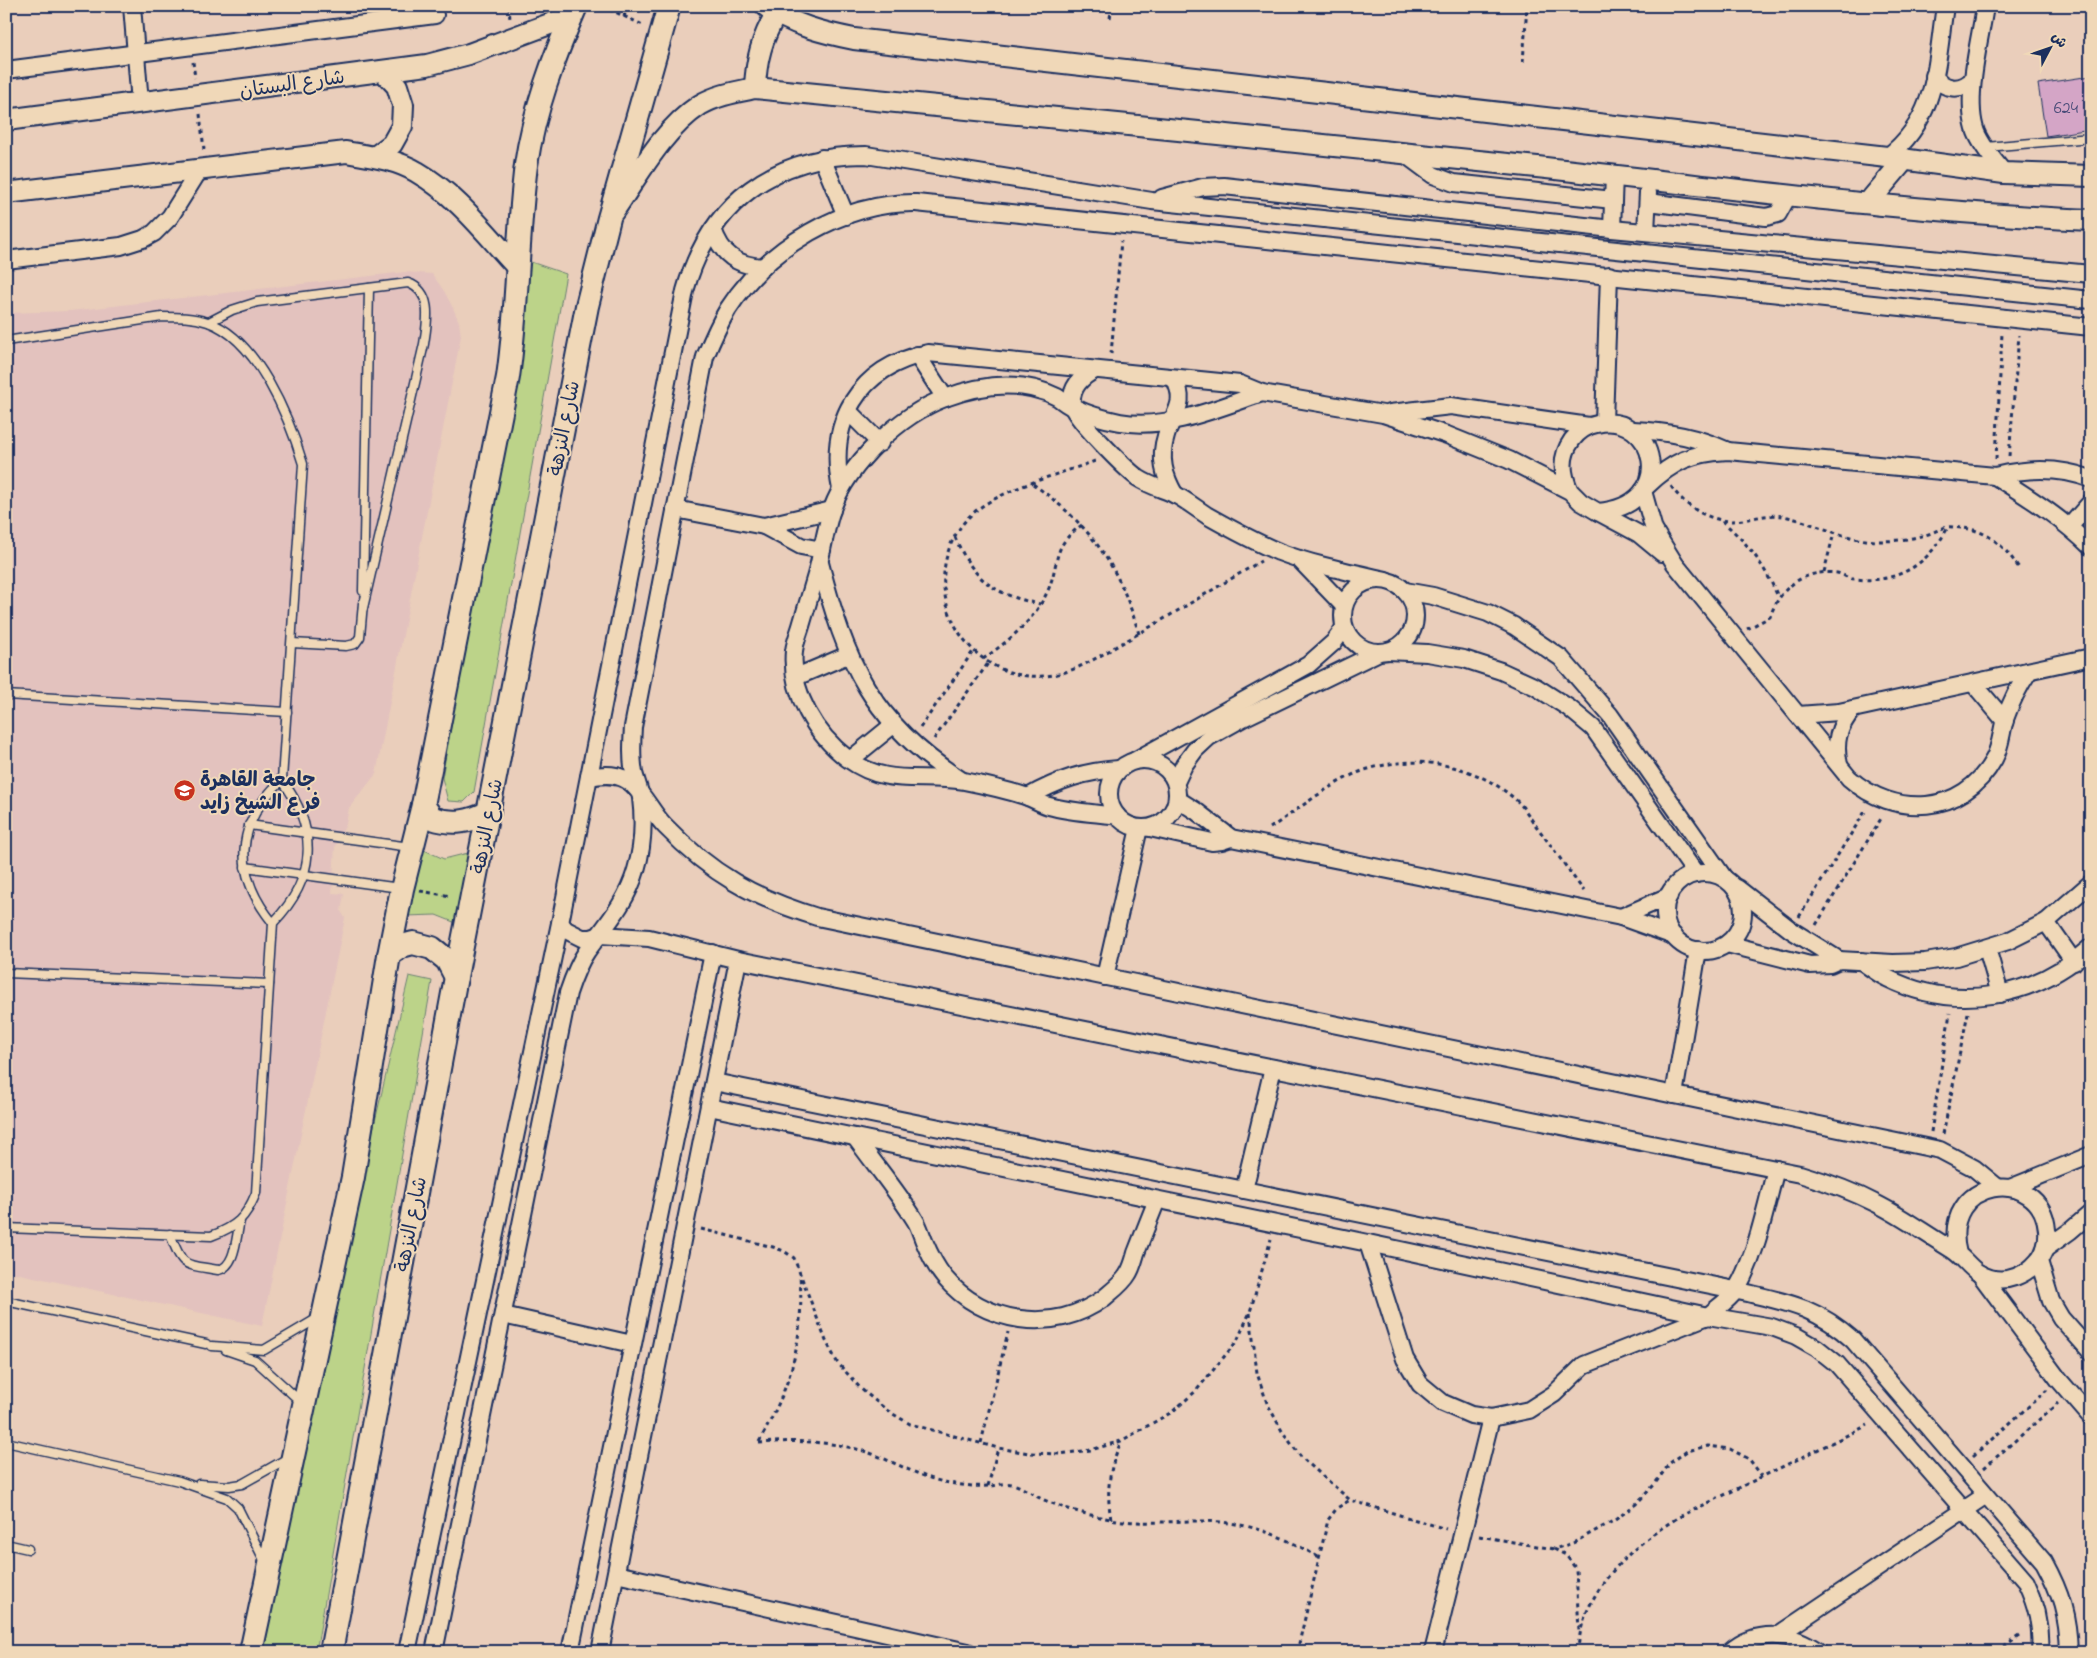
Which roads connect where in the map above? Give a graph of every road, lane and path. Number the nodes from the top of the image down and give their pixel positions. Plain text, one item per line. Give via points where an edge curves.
1 (132, 6) edge
2 (602, 6) edge
3 (627, 6) edge
4 (669, 6) edge
5 (1112, 6) edge
6 (1527, 6) edge
7 (1945, 6) edge
8 (1985, 6) edge
9 (771, 10) edge
10 (573, 11) edge
11 (435, 15) dead end
12 (624, 17) junction
13 (1110, 18) dead end
14 (662, 32) junction
15 (136, 53) junction
16 (1523, 62) dead end
17 (6, 70) edge
18 (383, 71) junction
19 (1934, 76) junction
20 (1973, 79) junction
21 (755, 88) junction
22 (140, 103) junction
23 (6, 120) edge
24 (2091, 138) edge
25 (1985, 147) junction
26 (1402, 152) junction
27 (376, 156) junction
28 (822, 158) junction
29 (1896, 158) junction
30 (200, 169) junction
31 (2004, 173) junction
32 (1614, 175) junction
33 (2091, 176) edge
34 (1649, 179) junction
35 (6, 193) edge
36 (1788, 196) junction
37 (1613, 200) junction
38 (1152, 201) junction
39 (1648, 202) junction
40 (1868, 203) junction
41 (846, 216) junction
42 (609, 218) junction
43 (2091, 220) edge
44 (1123, 223) junction
45 (713, 229) junction
46 (1612, 229) junction
47 (1646, 232) junction
48 (6, 260) edge
49 (763, 267) junction
50 (517, 268) junction
51 (2091, 274) edge
52 (1609, 275) junction
53 (368, 288) junction
54 (2091, 300) edge
55 (2002, 317) junction
56 (2020, 319) junction
57 (209, 322) junction
58 (2091, 327) edge
59 (6, 341) edge
60 (917, 355) junction
61 (1102, 370) junction
62 (1174, 378) junction
63 (1262, 393) junction
64 (944, 398) junction
65 (1072, 408) junction
66 (848, 411) junction
67 (1383, 414) junction
68 (1173, 420) junction
69 (1596, 424) junction
70 (1633, 430) junction
71 (880, 442) junction
72 (1728, 451) junction
73 (1112, 455) junction
74 (1664, 470) junction
75 (2001, 474) junction
76 (2091, 479) edge
77 (1033, 484) junction
78 (1645, 488) junction
79 (841, 489) junction
80 (1570, 491) junction
81 (1175, 495) junction
82 (2091, 502) edge
83 (675, 509) junction
84 (832, 510) junction
85 (1598, 512) junction
86 (1722, 520) junction
87 (1082, 525) junction
88 (764, 526) junction
89 (2070, 526) junction
90 (1948, 527) junction
91 (1834, 533) junction
92 (954, 536) junction
93 (2091, 547) edge
94 (1278, 551) junction
95 (821, 556) junction
96 (1299, 559) junction
97 (1676, 564) junction
98 (2019, 568) dead end
99 (1824, 572) junction
100 (1386, 580) junction
101 (1404, 591) junction
102 (1778, 598) junction
103 (1040, 604) junction
104 (1344, 606) junction
105 (363, 608) junction
106 (1344, 628) junction
107 (1140, 634) junction
108 (1733, 636) junction
109 (292, 643) junction
110 (974, 650) junction
111 (1383, 652) junction
112 (848, 655) junction
113 (2091, 657) edge
114 (983, 659) junction
115 (989, 662) junction
116 (2029, 671) junction
117 (796, 676) junction
118 (1973, 683) junction
119 (6, 695) edge
120 (1853, 709) junction
121 (1239, 711) junction
122 (287, 712) junction
123 (1610, 715) junction
124 (1798, 715) junction
125 (2005, 721) junction
126 (894, 725) junction
127 (1593, 728) junction
128 (910, 742) junction
129 (923, 753) junction
130 (850, 760) junction
131 (1134, 761) junction
132 (1839, 766) junction
133 (1119, 769) junction
134 (589, 778) junction
135 (282, 780) junction
136 (962, 781) junction
137 (1176, 782) junction
138 (641, 796) junction
139 (1874, 796) junction
140 (1028, 797) junction
141 (1177, 799) junction
142 (1890, 802) junction
143 (423, 805) junction
144 (489, 812) junction
145 (1117, 816) junction
146 (249, 825) junction
147 (1144, 828) junction
148 (307, 833) junction
149 (1231, 838) junction
150 (1249, 842) junction
151 (412, 848) junction
152 (245, 867) junction
153 (1696, 874) junction
154 (304, 875) junction
155 (1728, 882) junction
156 (2091, 883) edge
157 (402, 889) junction
158 (1669, 896) junction
159 (472, 899) junction
160 (1600, 913) junction
161 (1621, 917) junction
162 (2046, 922) junction
163 (273, 923) junction
164 (560, 923) junction
165 (1791, 930) junction
166 (600, 935) junction
167 (1674, 936) junction
168 (1806, 940) junction
169 (1727, 944) junction
170 (2091, 947) edge
171 (1987, 948) junction
172 (1698, 950) junction
173 (713, 953) junction
174 (389, 955) junction
175 (738, 960) junction
176 (1839, 960) junction
177 (1861, 962) junction
178 (2074, 962) junction
179 (6, 973) edge
180 (456, 977) junction
181 (1105, 977) junction
182 (270, 984) junction
183 (2000, 994) junction
184 (1952, 996) junction
185 (1971, 997) junction
186 (1273, 1068) junction
187 (714, 1082) junction
188 (1674, 1095) junction
189 (709, 1107) junction
190 (855, 1137) junction
191 (1934, 1149) junction
192 (2091, 1155) edge
193 (1776, 1169) junction
194 (2003, 1188) junction
195 (1244, 1190) junction
196 (1157, 1200) junction
197 (2091, 1213) edge
198 (240, 1221) junction
199 (685, 1224) junction
200 (1275, 1224) junction
201 (6, 1228) edge
202 (170, 1234) junction
203 (1368, 1243) junction
204 (1958, 1254) junction
205 (2042, 1255) junction
206 (800, 1271) junction
207 (1980, 1274) junction
208 (1735, 1290) junction
209 (6, 1301) edge
210 (1250, 1312) junction
211 (503, 1315) junction
212 (322, 1316) junction
213 (1708, 1316) junction
214 (1011, 1318) junction
215 (206, 1344) dead end
216 (632, 1344) junction
217 (2091, 1352) edge
218 (2059, 1380) junction
219 (2070, 1393) junction
220 (303, 1404) junction
221 (1884, 1417) junction
222 (2091, 1417) edge
223 (1491, 1418) junction
224 (1121, 1441) junction
225 (6, 1442) edge
226 (981, 1443) junction
227 (998, 1448) junction
228 (292, 1456) junction
229 (1966, 1472) junction
230 (1762, 1476) junction
231 (189, 1484) junction
232 (988, 1486) junction
233 (1986, 1495) junction
234 (1350, 1500) junction
235 (1965, 1509) junction
236 (1111, 1519) junction
237 (1462, 1534) junction
238 (6, 1544) edge
239 (28, 1549) dead end
240 (1554, 1549) junction
241 (1318, 1557) junction
242 (268, 1568) junction
243 (616, 1574) junction
244 (2040, 1623) junction
245 (1578, 1634) junction
246 (1778, 1636) junction
247 (251, 1652) edge
248 (330, 1652) edge
249 (407, 1652) edge
250 (434, 1652) edge
251 (570, 1652) edge
252 (600, 1652) edge
253 (968, 1652) edge
254 (1297, 1652) edge
255 (1433, 1652) edge
256 (1578, 1652) edge
257 (1730, 1652) edge
258 (1819, 1652) edge
259 (1997, 1652) edge
260 (2040, 1652) edge
261 (2068, 1652) edge

1 - 15 street
2 - 12 path
3 - 12 path
4 - 14 main road, شارع النزهة
5 - 13 path
6 - 16 path
7 - 19 street
8 - 20 street
9 - 21 street via 758,56
9 - 29 street via 807,27 854,39
10 - 18 street, شارع البستان via 470,54 427,65
10 - 50 main road via 535,117 526,165
11 - 15 street
12 - 14 path
14 - 42 main road, شارع النزهة
15 - 17 street
15 - 22 street
18 - 22 street, شارع البستان
18 - 27 street via 397,86 403,105 402,126 392,144
19 - 20 street via 1943,85 1956,88
19 - 29 street via 1928,104
20 - 25 street via 1974,125
21 - 26 street
21 - 42 street via 728,93 701,104 679,122
22 - 23 street, شارع البستان
24 - 25 lane
25 - 31 street
26 - 32 street
26 - 37 street via 1433,175 1454,183
27 - 30 street via 346,152
27 - 50 street via 415,171 450,194
28 - 38 street via 866,155
28 - 41 street
28 - 45 street via 779,171 760,182 737,200
29 - 31 street
29 - 40 street
30 - 35 street
30 - 48 street via 170,217 154,234 144,239 121,246
31 - 33 street
32 - 34 street
32 - 37 street
34 - 36 street
34 - 39 street
36 - 39 street via 1778,214 1766,217
36 - 40 street
37 - 46 street
38 - 46 street via 1203,187 1224,186
38 - 54 street
39 - 47 street
40 - 43 street
41 - 44 street via 898,202 916,202
41 - 49 street via 802,238
42 - 144 main road, شارع النزهة via 587,306
44 - 52 street
44 - 61 path
45 - 49 street via 718,242 737,262
45 - 134 street via 700,248 685,291
46 - 47 street
47 - 51 street
49 - 83 street via 729,308 705,357
50 - 143 main road via 508,377
52 - 55 street
52 - 69 street
53 - 57 lane via 258,302
53 - 105 lane
53 - 105 lane via 408,283 418,286 424,294 427,322
55 - 56 street
55 - 75 path
56 - 58 street
56 - 75 path
57 - 59 lane via 186,317 162,317
57 - 109 lane via 240,342 261,372 280,401 303,464
60 - 61 street via 928,353
60 - 64 street
60 - 66 street via 884,370 857,395
61 - 62 street
61 - 65 street via 1084,375 1076,384
62 - 63 street via 1240,384
62 - 68 street via 1180,394 1178,413
63 - 67 street
63 - 68 street
64 - 65 street via 1001,384 1039,390
64 - 71 street via 910,417
65 - 68 street via 1122,422
65 - 73 street
66 - 71 street
66 - 79 street via 840,430 837,450
67 - 69 street via 1451,406
67 - 80 street via 1478,447
68 - 81 street via 1166,435 1163,466
69 - 70 street via 1619,424
69 - 80 street via 1576,434 1567,447 1564,477
70 - 72 street via 1682,434
70 - 78 street via 1650,456 1651,471
71 - 79 street
72 - 74 street via 1683,458
72 - 75 street
73 - 77 path
73 - 81 street via 1138,478
74 - 78 street
74 - 86 path via 1672,488 1685,503 1702,514
75 - 76 street via 2037,469
75 - 89 street
77 - 87 path
77 - 92 path via 997,496 980,506
78 - 85 street via 1625,507
78 - 97 street via 1654,530
79 - 84 street
80 - 85 street
81 - 94 street via 1242,535
82 - 89 street
83 - 88 street
83 - 138 street via 633,727 631,750
84 - 88 street
84 - 95 street
85 - 97 street via 1639,534
86 - 91 path via 1742,520 1761,515 1787,516
86 - 102 path via 1756,554
87 - 103 path via 1069,534 1055,558 1049,587
87 - 107 path via 1118,576
88 - 95 street
89 - 93 street
90 - 91 path via 1903,540 1856,539
90 - 98 path via 1970,529 1990,536 2007,550
90 - 99 path via 1926,558 1892,577 1853,579
91 - 99 path
92 - 103 path via 963,557 996,590 1017,600
92 - 110 path via 943,580 945,603 953,624
94 - 96 street
94 - 107 path
95 - 112 street via 836,623
95 - 117 street via 794,650
96 - 100 street
96 - 104 street
97 - 108 street
99 - 102 path via 1798,580
100 - 101 street
100 - 104 street via 1364,582 1348,596
101 - 111 street via 1411,599 1414,626 1406,640
101 - 123 street via 1461,603 1514,626 1561,658
102 - 108 path via 1770,617
103 - 114 path via 1016,634
104 - 106 street
105 - 109 lane via 360,637 355,644
106 - 111 street via 1357,645
106 - 121 street via 1334,642 1308,664
107 - 115 path via 1086,663 1052,675 1023,675
108 - 124 street
109 - 122 lane
110 - 114 path
110 - 128 path
111 - 121 street
111 - 127 street via 1426,652 1464,659 1501,671 1536,687
112 - 117 street
112 - 126 street via 876,703
113 - 116 street
114 - 115 path
115 - 129 path
116 - 118 street
116 - 125 street
117 - 130 street via 801,696 817,727
118 - 120 street
118 - 125 street
119 - 122 lane
120 - 124 street
120 - 132 street via 1837,735
121 - 131 street
121 - 137 street via 1195,750
122 - 135 lane
123 - 127 street
123 - 155 street
124 - 132 street
125 - 142 street via 1994,759 1967,789 1930,805
126 - 128 street
126 - 130 street
127 - 153 street
128 - 129 street
129 - 136 street
130 - 136 street via 888,778
131 - 133 street
131 - 137 street via 1159,763
132 - 139 street
133 - 140 street via 1062,779
133 - 145 street via 1109,792 1109,801
134 - 138 street via 604,774 619,776 632,784
134 - 164 street
135 - 146 lane via 268,793
135 - 148 lane via 294,796
136 - 140 street
137 - 141 street
138 - 166 street via 643,829 636,870 627,894
138 - 181 street via 689,850 749,892 782,906 817,917
139 - 142 street
139 - 165 path
140 - 145 street via 1049,806
141 - 147 street via 1168,818
141 - 149 street
142 - 168 path
143 - 144 main road via 432,818 456,822 474,820
143 - 151 main road
144 - 159 main road, شارع النزهة
145 - 147 street via 1127,824
146 - 148 lane
146 - 152 lane
147 - 149 street via 1212,842
147 - 181 street
148 - 151 lane
148 - 154 lane
149 - 150 street
150 - 160 street
150 - 160 path via 1356,774 1389,764 1423,762 1457,767 1489,781 1517,800
151 - 157 main road
152 - 154 lane
152 - 163 lane via 250,888
153 - 155 street via 1705,873
153 - 158 street via 1675,886
154 - 157 lane
154 - 163 lane via 287,909
155 - 165 street
155 - 169 street via 1739,894 1743,916 1741,927
156 - 162 street
157 - 159 path
157 - 174 main road
158 - 161 street
158 - 167 street via 1667,921
159 - 180 main road, شارع النزهة
160 - 161 street
161 - 167 street
162 - 171 street
162 - 178 street
163 - 182 lane
164 - 166 street via 582,938
164 - 249 street
165 - 168 street
166 - 173 street via 649,938
166 - 211 street via 586,953 568,993
167 - 172 street via 1681,943
168 - 176 street
169 - 172 street via 1708,951
169 - 176 street via 1810,965
170 - 178 street
171 - 177 street via 1925,962
171 - 183 street
172 - 188 street
173 - 175 street
173 - 216 street
174 - 180 main road via 413,943 432,948 447,960
174 - 212 main road via 353,1177
175 - 186 street
175 - 187 street
176 - 177 street
177 - 184 street via 1886,978 1913,989
178 - 183 street via 2039,982
179 - 182 lane
180 - 248 main road, شارع النزهة
181 - 188 street
182 - 198 lane via 256,1193
183 - 185 street
184 - 185 street
184 - 191 path
185 - 191 path
186 - 193 street
186 - 195 street
187 - 189 street
187 - 195 street
188 - 191 street
189 - 190 street
189 - 199 street
190 - 196 street
190 - 214 street via 917,1221 932,1259 944,1276 974,1303
191 - 194 street via 1974,1168
192 - 194 street
193 - 204 street via 1840,1186 1879,1205
193 - 208 street via 1755,1247
194 - 204 street via 1984,1190 1964,1206 1957,1218 1955,1231
194 - 205 street via 2023,1192 2041,1210 2047,1236
195 - 208 street
196 - 200 street
196 - 214 street via 1128,1275 1114,1290 1096,1304 1055,1319
197 - 205 street
198 - 202 lane via 227,1231 211,1236
198 - 202 lane via 231,1260 223,1270 182,1262
199 - 206 path via 784,1251 794,1258
199 - 243 street
200 - 203 street
200 - 210 path
201 - 202 lane
203 - 213 street
203 - 223 street via 1405,1359 1420,1384 1443,1403 1471,1415
204 - 207 street
205 - 207 street via 2030,1270 2018,1277 1992,1279
205 - 217 street via 2051,1300 2061,1318
206 - 226 path via 836,1362 861,1389 910,1424
206 - 232 path via 799,1343 777,1411 759,1443 795,1440 832,1443 867,1452 943,1482
207 - 218 street
208 - 213 street
208 - 229 street via 1813,1311 1835,1324 1853,1340
209 - 215 lane
210 - 224 path via 1237,1341 1196,1391 1172,1412
210 - 234 path via 1257,1373 1282,1432 1301,1457
211 - 216 street
211 - 250 street
212 - 220 main road
212 - 220 lane via 264,1350 212,1346 255,1360
213 - 221 street via 1772,1326 1817,1348 1837,1364
213 - 223 street via 1584,1366 1554,1394 1529,1410
214 - 226 path
216 - 251 street
218 - 219 street
218 - 229 path
219 - 222 street
219 - 229 path
220 - 228 main road
221 - 230 path
221 - 235 street
223 - 237 street
224 - 227 path via 1091,1450 1060,1454
224 - 236 path via 1108,1479
225 - 231 lane
226 - 227 path
227 - 232 path
228 - 231 lane via 242,1484
228 - 242 main road
229 - 233 street
230 - 240 path via 1749,1459 1730,1448 1708,1446 1687,1451 1670,1463 1636,1504 1615,1520 1573,1543
230 - 245 path via 1651,1534 1605,1581
231 - 242 lane via 233,1502
232 - 236 path via 1012,1484 1044,1500
233 - 235 street
233 - 261 street via 2044,1562 2056,1583 2068,1629
234 - 237 path
234 - 241 path via 1337,1508 1328,1520
235 - 244 street via 2026,1582
235 - 246 street
236 - 241 path via 1153,1523 1228,1522 1260,1528 1290,1540
237 - 240 path
237 - 255 street
238 - 239 lane
240 - 245 path via 1566,1555 1576,1569
241 - 254 path
242 - 247 main road
243 - 252 street
243 - 253 street
244 - 259 path
244 - 260 street
245 - 256 path
246 - 257 street via 1746,1641
246 - 258 street via 1795,1638

